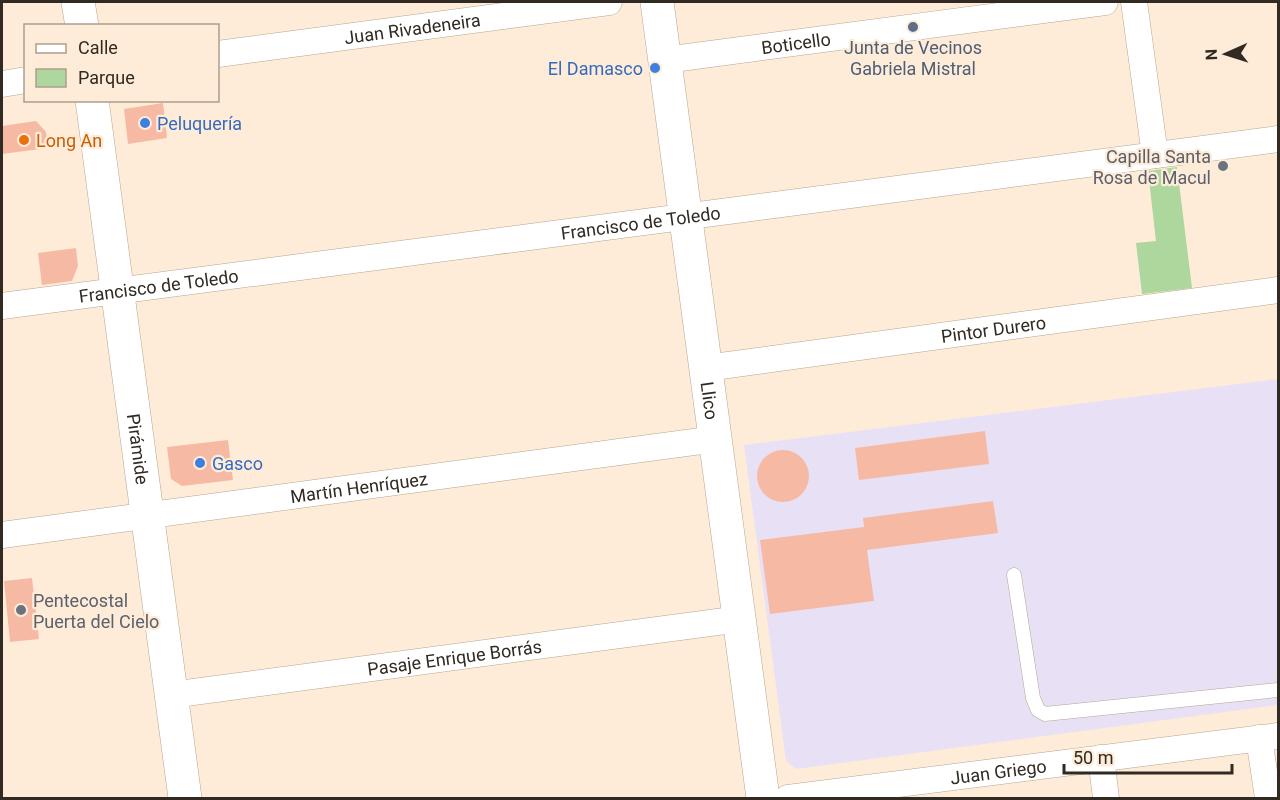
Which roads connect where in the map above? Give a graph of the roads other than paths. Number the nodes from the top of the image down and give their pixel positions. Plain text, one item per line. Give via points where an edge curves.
1 (78, 2) edge
2 (609, 2) edge
3 (657, 2) edge
4 (1105, 2) edge
5 (1134, 2) edge
6 (82, 24) edge
7 (219, 54) edge
8 (665, 60) junction
9 (24, 80) edge
10 (2, 84) edge
11 (92, 102) edge
12 (1278, 139) edge
13 (1155, 155) junction
14 (686, 216) junction
15 (1278, 290) edge
16 (117, 291) junction
17 (2, 306) edge
18 (706, 368) junction
19 (716, 439) junction
20 (147, 516) junction
21 (2, 535) edge
22 (1014, 574) dead end
23 (740, 619) junction
24 (1278, 690) edge
25 (171, 695) junction
26 (1269, 737) edge
27 (1101, 758) junction
28 (940, 789) edge
29 (185, 798) edge
30 (763, 798) edge
31 (788, 798) edge
32 (1106, 798) edge
33 (1268, 798) edge

1 - 6 street
2 - 7 street, Juan Rivadeneira
3 - 8 street, Llico
4 - 8 street, Boticello
5 - 13 street
8 - 14 street, Llico
9 - 10 street
11 - 16 street, Pirámide
12 - 13 street, Francisco de Toledo
13 - 14 street, Francisco de Toledo
14 - 16 street, Francisco de Toledo
14 - 18 street, Llico
15 - 18 street, Pintor Durero
16 - 17 street, Francisco de Toledo
16 - 20 street, Pirámide
18 - 19 street, Llico
19 - 20 street, Martín Henríquez
19 - 23 street, Llico
20 - 21 street, Martín Henríquez
20 - 25 street, Pirámide
22 - 24 lane via 1032,698 1045,714
23 - 25 street, Pasaje Enrique Borrás
23 - 30 street, Llico
25 - 29 street, Pirámide
26 - 27 street, Juan Griego
26 - 33 street
27 - 28 street, Juan Griego
27 - 32 street
28 - 31 street, Juan Griego

